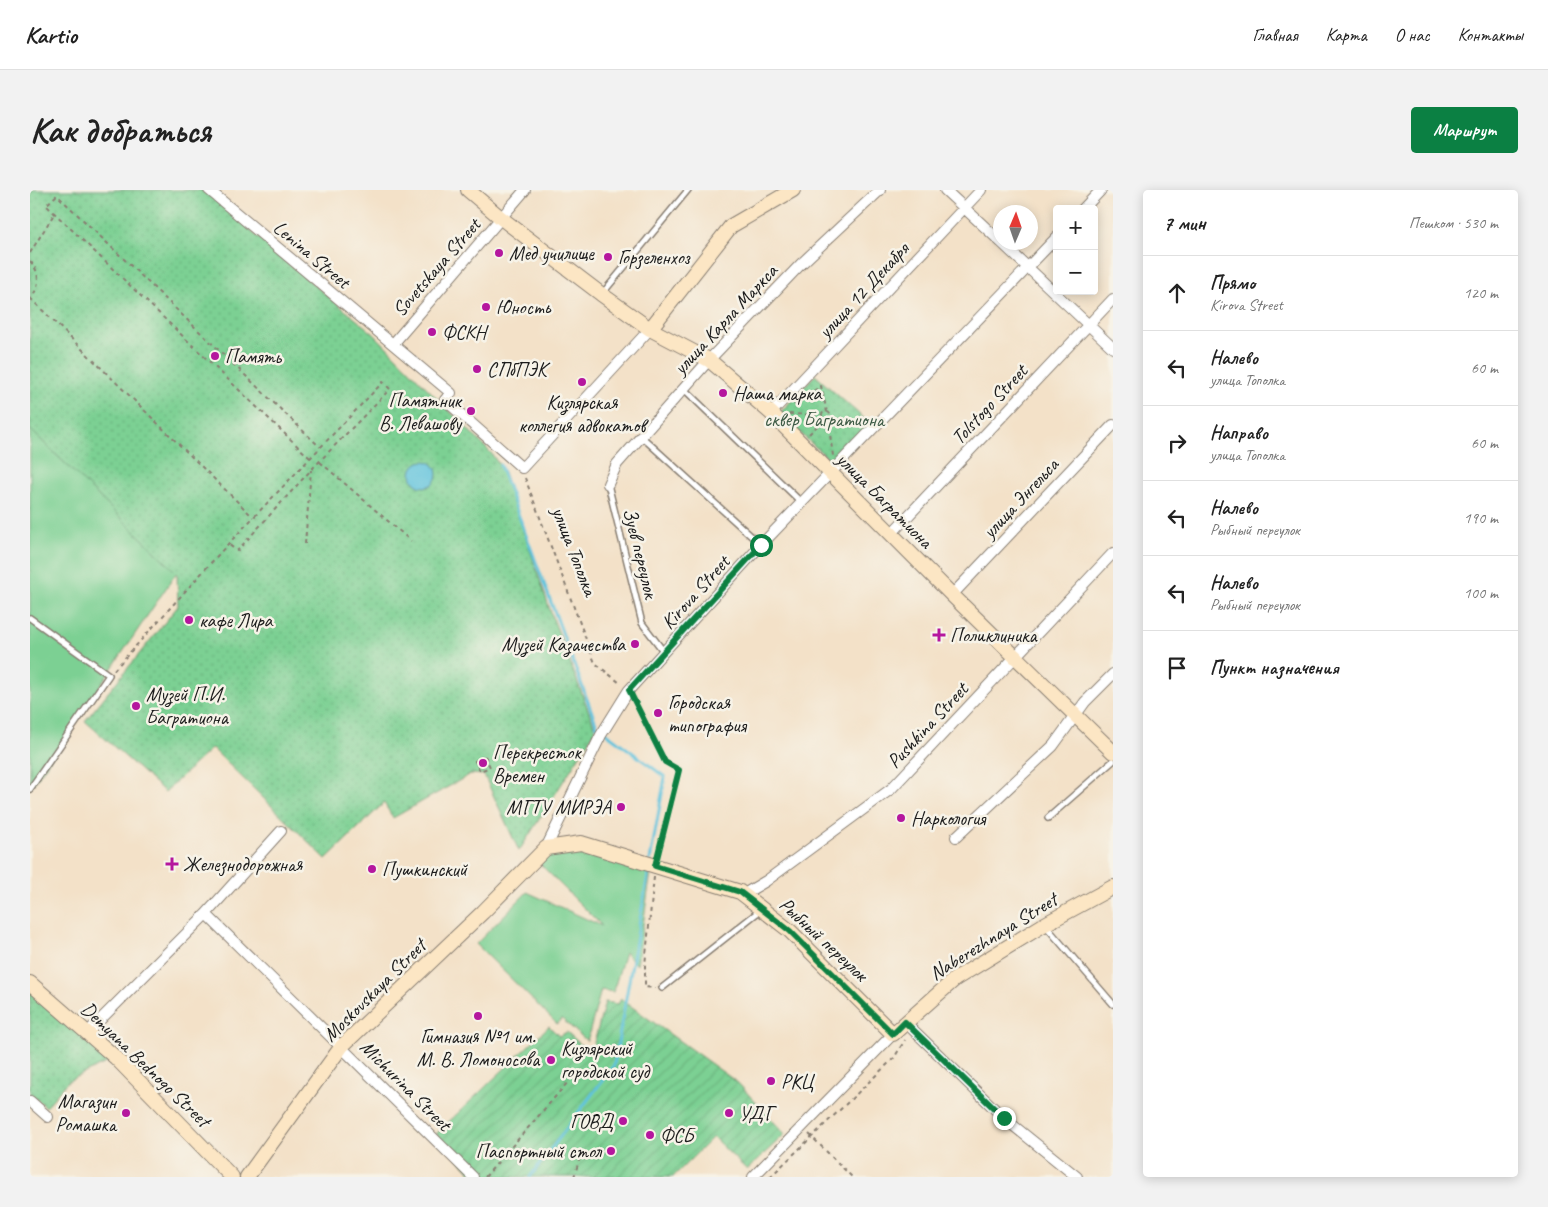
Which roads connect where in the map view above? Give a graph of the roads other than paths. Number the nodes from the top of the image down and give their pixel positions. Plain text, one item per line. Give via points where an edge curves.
1 (209, 190) edge
2 (468, 190) edge
3 (526, 190) edge
4 (688, 190) edge
5 (793, 190) edge
6 (880, 190) edge
7 (945, 190) edge
8 (981, 190) edge
9 (1101, 190) edge
10 (1087, 205) edge
11 (964, 208) junction
12 (501, 218) junction
13 (993, 235) edge
14 (1053, 240) edge
15 (1009, 250) edge
16 (1027, 267) junction
17 (601, 294) junction
18 (1113, 299) edge
19 (1089, 325) junction
20 (650, 329) junction
21 (393, 344) junction
22 (1113, 348) edge
23 (709, 360) junction
24 (683, 389) junction
25 (776, 413) junction
26 (1113, 425) edge
27 (642, 437) junction
28 (832, 467) junction
29 (608, 484) joint
30 (802, 503) junction
31 (891, 534) junction
32 (761, 545) junction
33 (1113, 553) edge
34 (952, 595) junction
35 (30, 618) edge
36 (665, 652) junction
37 (1015, 656) junction
38 (1113, 674) edge
39 (1076, 716) junction
40 (1113, 752) edge
41 (1113, 761) edge
42 (30, 789) edge
43 (1048, 818) dead end
44 (281, 831) dead end
45 (956, 836) dead end
46 (546, 848) junction
47 (1113, 887) edge
48 (744, 894) junction
49 (763, 908) junction
50 (206, 914) junction
51 (1045, 924) junction
52 (30, 983) edge
53 (662, 988) road end
54 (1113, 1004) edge
55 (905, 1022) junction
56 (87, 1033) junction
57 (893, 1034) junction
58 (342, 1046) junction
59 (30, 1102) edge
60 (48, 1116) dead end
61 (232, 1177) edge
62 (247, 1177) edge
63 (474, 1177) edge
64 (753, 1177) edge
65 (1077, 1177) edge

1 - 21 street, Lenina Street
2 - 12 street, улица Багратиона
3 - 12 street, Sovetskaya Street
4 - 17 lane
5 - 20 street via 731,226
6 - 23 street, улица Карла Маркса via 801,264
7 - 11 street
8 - 11 street, улица 12 Декабря
9 - 10 street
11 - 13 street
11 - 25 street, улица 12 Декабря
12 - 17 street, улица Багратиона
12 - 21 street, Sovetskaya Street
14 - 16 street, Kirova Street
15 - 16 street
16 - 19 street
16 - 28 street, Kirova Street
17 - 20 street, улица Багратиона
18 - 19 street, Tolstogo Street
19 - 22 street
19 - 31 street, Tolstogo Street
20 - 21 street, Lenina Street via 522,468 446,400 451,393
20 - 23 street, улица Багратиона
23 - 24 street, улица Карла Маркса
23 - 25 street, улица Багратиона
24 - 27 street, улица Карла Маркса
24 - 30 lane
25 - 28 street, улица Багратиона
26 - 34 street, улица Энгельса
27 - 29 street, улица Карла Маркса via 617,464
27 - 32 lane
28 - 30 street, Kirova Street
28 - 31 street, улица Багратиона
29 - 36 lane, Зуев переулок via 642,623
30 - 32 street, Kirova Street
31 - 34 street, улица Багратиона
32 - 36 street, Kirova Street
33 - 37 street, Pushkina Street
34 - 37 street, улица Багратиона
35 - 42 lane via 109,675
36 - 46 street, Kirova Street via 629,690 601,734
37 - 39 street, улица Багратиона
37 - 48 street, Pushkina Street via 891,789
38 - 39 street via 1085,702
39 - 40 street, улица Багратиона
39 - 45 street via 1054,746
41 - 43 lane
44 - 50 street
46 - 48 street, Рыбный переулок via 580,843
46 - 58 street, Moskovskaya Street
47 - 51 street, Naberezhnaya Street
48 - 49 street, Рыбный переулок
49 - 53 lane
49 - 57 street, Рыбный переулок
50 - 56 street
50 - 58 street, Michurina Street
51 - 54 lane
51 - 55 street, Naberezhnaya Street via 955,978
52 - 56 street, Demyana Bednogo Street
55 - 57 street, Naberezhnaya Street
55 - 65 street via 1004,1118
56 - 61 street, Demyana Bednogo Street via 116,1058
57 - 64 street, Naberezhnaya Street
58 - 62 street, Moskovskaya Street
58 - 63 street, Michurina Street
59 - 60 street

